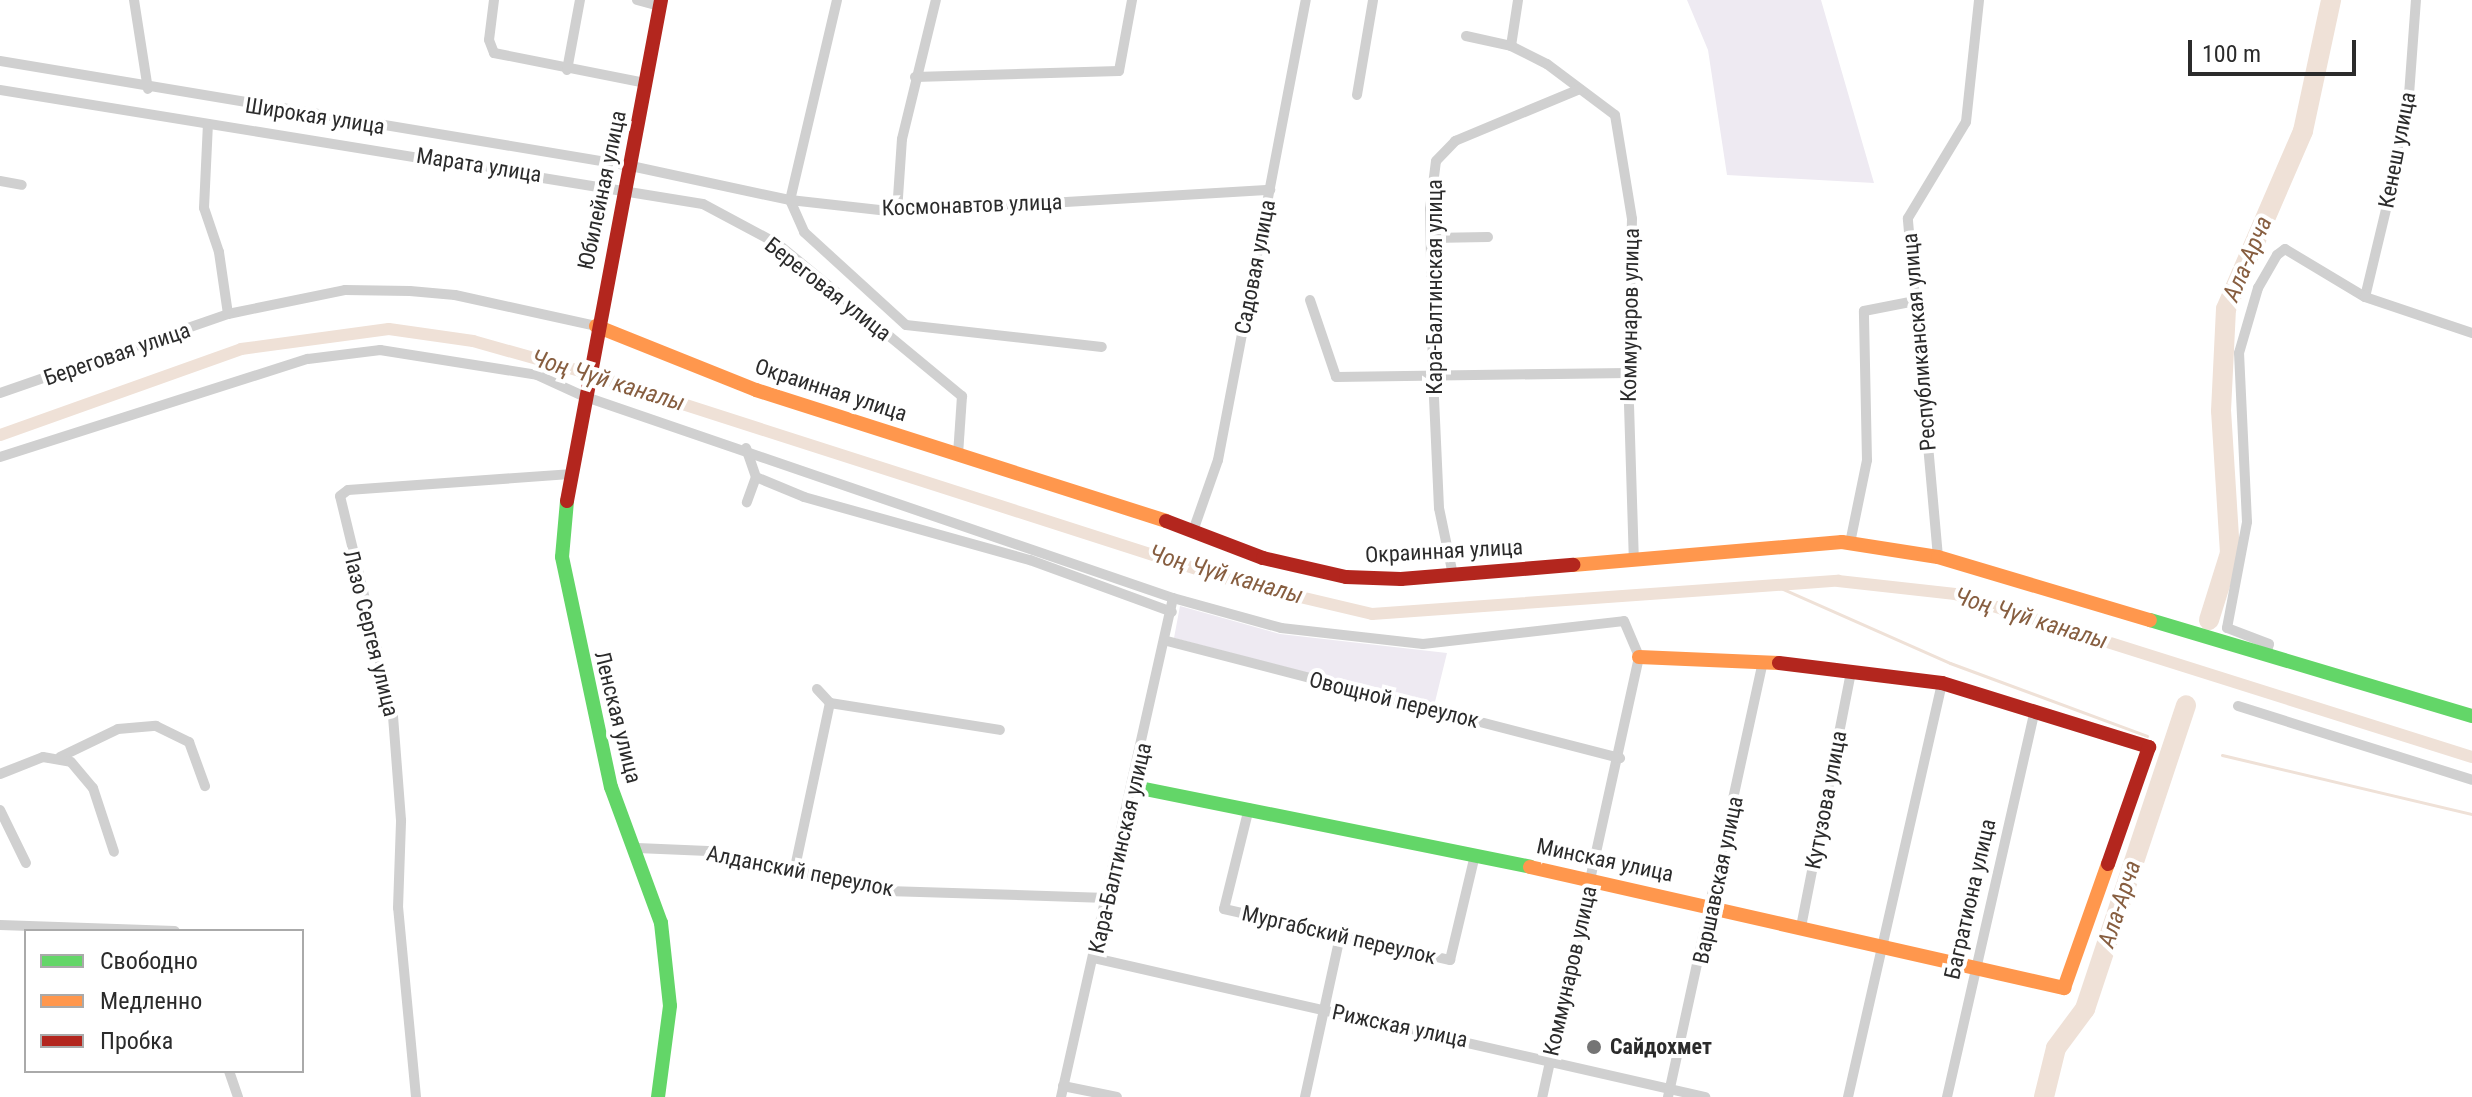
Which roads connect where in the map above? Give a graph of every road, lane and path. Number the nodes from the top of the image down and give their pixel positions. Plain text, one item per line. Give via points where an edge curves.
1 (147, 0) edge
2 (494, 0) edge
3 (580, 0) edge
4 (637, 0) edge
5 (837, 0) edge
6 (936, 0) edge
7 (1132, 0) edge
8 (1306, 0) edge
9 (1373, 0) edge
10 (1518, 0) edge
11 (1979, 0) edge
12 (2416, 0) edge
13 (135, 1) edge
14 (661, 3) edge
15 (1466, 36) dead end
16 (1511, 46) junction
17 (0, 61) edge
18 (567, 70) junction
19 (915, 77) junction
20 (646, 83) junction
21 (148, 89) junction
22 (1580, 89) junction
23 (0, 90) edge
24 (1357, 95) dead end
25 (208, 124) junction
26 (631, 166) junction
27 (0, 181) edge
28 (22, 185) dead end
29 (627, 188) junction
30 (1270, 190) junction
31 (790, 200) junction
32 (897, 212) junction
33 (1488, 237) dead end
34 (1431, 238) junction
35 (2365, 297) junction
36 (1310, 300) dead end
37 (1915, 301) junction
38 (228, 314) junction
39 (596, 329) junction
40 (2472, 333) edge
41 (1102, 347) dead end
42 (1628, 373) junction
43 (1433, 375) junction
44 (0, 380) edge
45 (3, 392) edge
46 (584, 392) junction
47 (746, 448) junction
48 (958, 454) junction
49 (0, 457) edge
50 (569, 474) junction
51 (756, 477) junction
52 (747, 502) dead end
53 (1193, 531) junction
54 (1850, 543) junction
55 (1938, 557) junction
56 (1634, 560) junction
57 (1453, 575) junction
58 (1173, 598) junction
59 (1172, 612) junction
60 (1167, 641) junction
61 (2266, 655) junction
62 (1639, 657) junction
63 (1763, 661) junction
64 (1851, 673) junction
65 (1942, 683) junction
66 (817, 689) dead end
67 (830, 703) junction
68 (2238, 706) dead end
69 (2035, 710) junction
70 (2472, 716) edge
71 (1000, 730) dead end
72 (60, 757) junction
73 (1620, 758) junction
74 (0, 774) edge
75 (2472, 780) edge
76 (205, 786) dead end
77 (1135, 787) junction
78 (1249, 808) junction
79 (0, 810) edge
80 (637, 848) junction
81 (114, 852) dead end
82 (1475, 855) junction
83 (26, 863) dead end
84 (794, 872) junction
85 (1592, 880) junction
86 (1107, 898) junction
87 (1713, 907) junction
88 (0, 925) edge
89 (1801, 927) junction
90 (117, 929) edge
91 (1340, 936) junction
92 (1884, 946) junction
93 (1094, 958) junction
94 (1977, 968) junction
95 (1324, 1010) junction
96 (1549, 1058) junction
97 (230, 1073) edge
98 (1062, 1092) edge
99 (1669, 1092) edge
100 (238, 1097) edge
101 (416, 1097) edge
102 (658, 1097) edge
103 (1117, 1097) edge
104 (1305, 1097) edge
105 (1542, 1097) edge
106 (1705, 1097) edge
107 (1848, 1097) edge
108 (1947, 1097) edge

1 - 13 street
2 - 18 street via 489,40 494,53
3 - 18 street
4 - 14 street
5 - 31 street
6 - 19 street
7 - 19 street via 1119,71
8 - 30 street, Садовая улица
9 - 24 street
10 - 16 street
11 - 37 street, Республиканская улица via 1966,122 1908,218
12 - 35 street, Кенеш улица via 2407,122
13 - 21 street
14 - 20 street, Юбилейная улица
15 - 16 street, Коммунаров улица
16 - 22 street, Коммунаров улица
17 - 21 street, Широкая улица
18 - 20 street
19 - 32 street
20 - 26 street, Юбилейная улица
21 - 26 street, Широкая улица
22 - 34 street, Кара-Балтинская улица via 1455,141 1436,161
22 - 42 street, Коммунаров улица via 1615,115 1632,219
23 - 25 street, Марата улица
25 - 29 street, Марата улица
25 - 38 street via 204,208 219,252
26 - 29 street, Юбилейная улица
26 - 31 street, Космонавтов улица
27 - 28 street
29 - 39 street, Юбилейная улица
29 - 48 street, Береговая улица via 703,204 778,244 962,396
30 - 32 street, Космонавтов улица
30 - 53 street, Садовая улица via 1218,460
31 - 32 street, Космонавтов улица
31 - 41 street, Береговая улица via 804,232 906,325
33 - 34 street
34 - 43 street, Кара-Балтинская улица
35 - 40 street
35 - 61 street via 2285,249 2258,288 2239,353 2247,522 2227,628 2269,644
36 - 43 street via 1336,377
37 - 54 street via 1864,311 1867,460
37 - 55 street, Республиканская улица
38 - 39 street, Береговая улица via 345,290 410,291 455,295
38 - 45 street, Береговая улица
39 - 46 street, Юбилейная улица
39 - 48 street, Окраинная улица via 756,390
42 - 43 street
42 - 56 street, Коммунаров улица
43 - 57 street, Кара-Балтинская улица via 1439,508
44 - 45 street, Береговая улица
46 - 47 street
46 - 49 street via 537,375 380,350 308,359
46 - 50 street, Ленская улица
47 - 51 street
47 - 58 street
48 - 53 street, Окраинная улица
50 - 80 street, Ленская улица via 562,557 567,595 611,787
50 - 101 street, Лазо Сергея улица via 348,490 340,496 393,715 401,820 398,908
51 - 52 street
51 - 59 street via 804,497 1030,560
53 - 57 street, Окраинная улица via 1263,558 1346,577
54 - 55 street, Окраинная улица
54 - 56 street, Окраинная улица
55 - 61 street, Окраинная улица
56 - 57 street, Окраинная улица
58 - 59 street, Кара-Балтинская улица
58 - 62 street via 1281,628 1423,644 1624,621
59 - 60 street, Кара-Балтинская улица
60 - 73 street, Овощной переулок
60 - 77 street, Кара-Балтинская улица
61 - 70 street, Окраинная улица
62 - 63 street
62 - 73 street, Коммунаров улица
63 - 64 street
63 - 87 street, Варшавская улица
64 - 65 street
64 - 89 street, Кутузова улица
65 - 69 street
65 - 92 street
66 - 67 street
67 - 71 street
67 - 84 street
68 - 75 street
69 - 94 street, Багратиона улица
69 - 94 street, Минская улица via 2149,747 2064,988
72 - 74 street via 43,757
72 - 76 street via 118,729 156,726 189,742
72 - 81 street via 87,776
73 - 85 street, Коммунаров улица
77 - 78 street, Минская улица
77 - 86 street, Кара-Балтинская улица
78 - 82 street, Минская улица
78 - 91 street, Мургабский переулок via 1224,909
79 - 83 street
80 - 84 street, Алданский переулок via 708,851
80 - 102 street, Ленская улица via 669,974 668,1040
82 - 85 street, Минская улица
82 - 91 street, Мургабский переулок via 1450,960
84 - 86 street, Алданский переулок via 887,891
85 - 87 street, Минская улица
85 - 96 street, Коммунаров улица
86 - 93 street, Кара-Балтинская улица
87 - 89 street, Минская улица
87 - 99 street, Варшавская улица
88 - 90 street
89 - 92 street, Минская улица
91 - 95 street
92 - 94 street, Минская улица
92 - 107 street
93 - 95 street, Рижская улица
93 - 98 street, Кара-Балтинская улица
94 - 108 street, Багратиона улица
95 - 96 street, Рижская улица
95 - 104 street
96 - 99 street, Рижская улица
96 - 105 street, Коммунаров улица
97 - 100 street
98 - 103 street
99 - 106 street, Рижская улица

